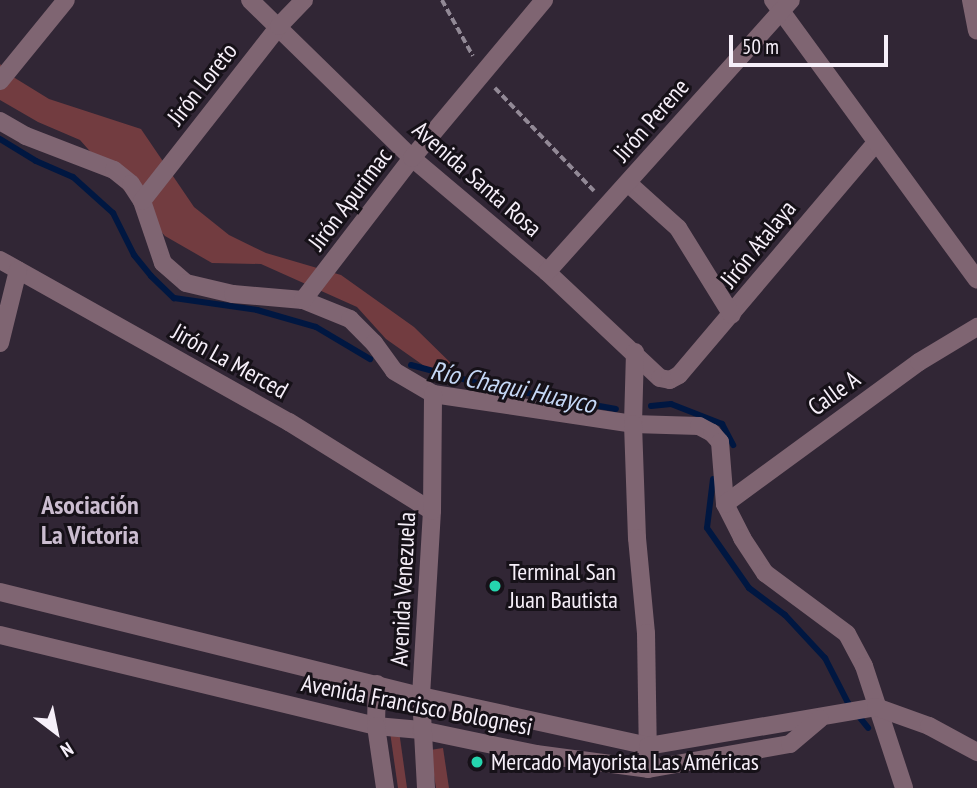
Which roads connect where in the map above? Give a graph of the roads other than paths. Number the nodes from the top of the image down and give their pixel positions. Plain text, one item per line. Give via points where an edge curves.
1 (66, 0) edge
2 (250, 0) edge
3 (304, 0) edge
4 (544, 0) edge
5 (971, 0) edge
6 (782, 3) edge
7 (279, 26) junction
8 (977, 30) edge
9 (0, 81) edge
10 (0, 121) edge
11 (876, 143) junction
12 (412, 158) junction
13 (629, 184) junction
14 (142, 201) junction
15 (0, 260) edge
16 (18, 270) junction
17 (547, 272) junction
18 (977, 280) edge
19 (303, 300) junction
20 (732, 315) junction
21 (977, 327) edge
22 (0, 343) edge
23 (635, 352) junction
24 (679, 375) joint
25 (433, 394) junction
26 (633, 424) junction
27 (725, 504) junction
28 (432, 511) junction
29 (0, 592) edge
30 (0, 635) edge
31 (377, 684) junction
32 (421, 696) junction
33 (871, 708) junction
34 (820, 719) junction
35 (376, 726) junction
36 (421, 730) junction
37 (648, 746) junction
38 (977, 752) edge
39 (648, 769) junction
40 (385, 788) edge
41 (426, 788) edge
42 (904, 788) edge

1 - 9 street
2 - 7 street, Avenida Santa Rosa
3 - 7 street, Jirón Loreto
4 - 12 street, Jirón Apurimac
5 - 8 street
6 - 11 street
6 - 13 street, Jirón Perene
7 - 12 street, Avenida Santa Rosa
7 - 14 street, Jirón Loreto
10 - 14 street via 26,136 114,170
11 - 18 street
11 - 20 street, Jirón Atalaya
12 - 17 street, Avenida Santa Rosa
12 - 19 street, Jirón Apurimac
13 - 17 street, Jirón Perene
13 - 20 street via 678,228
14 - 19 street via 163,263 186,283 233,294
15 - 16 street, Jirón La Merced
16 - 22 street
16 - 28 street, Jirón La Merced via 289,422
17 - 23 street, Avenida Santa Rosa
19 - 25 street via 349,319 394,371
20 - 24 street, Jirón Atalaya
21 - 27 street, Calle A via 919,362
23 - 24 street, Avenida Santa Rosa via 660,378 670,380
23 - 26 street
25 - 26 street
25 - 28 street, Avenida Venezuela
26 - 27 street via 699,426 712,433 720,442
26 - 37 street
27 - 33 street via 765,573 848,634 864,666
28 - 32 street, Avenida Venezuela
29 - 31 street, Avenida Francisco Bolognesi
30 - 35 street, Avenida Francisco Bolognesi
31 - 32 street, Avenida Francisco Bolognesi
31 - 35 street, Avenida Venezuela
32 - 36 street, Avenida Venezuela
32 - 37 street, Avenida Francisco Bolognesi
33 - 34 street, Avenida Francisco Bolognesi
33 - 38 street via 929,726
33 - 42 street
34 - 37 street, Avenida Francisco Bolognesi
34 - 39 street, Avenida Francisco Bolognesi via 790,744
35 - 36 street, Avenida Francisco Bolognesi
35 - 40 street, Avenida Venezuela
36 - 39 street, Avenida Francisco Bolognesi via 536,754
36 - 41 street, Avenida Venezuela
37 - 39 street

